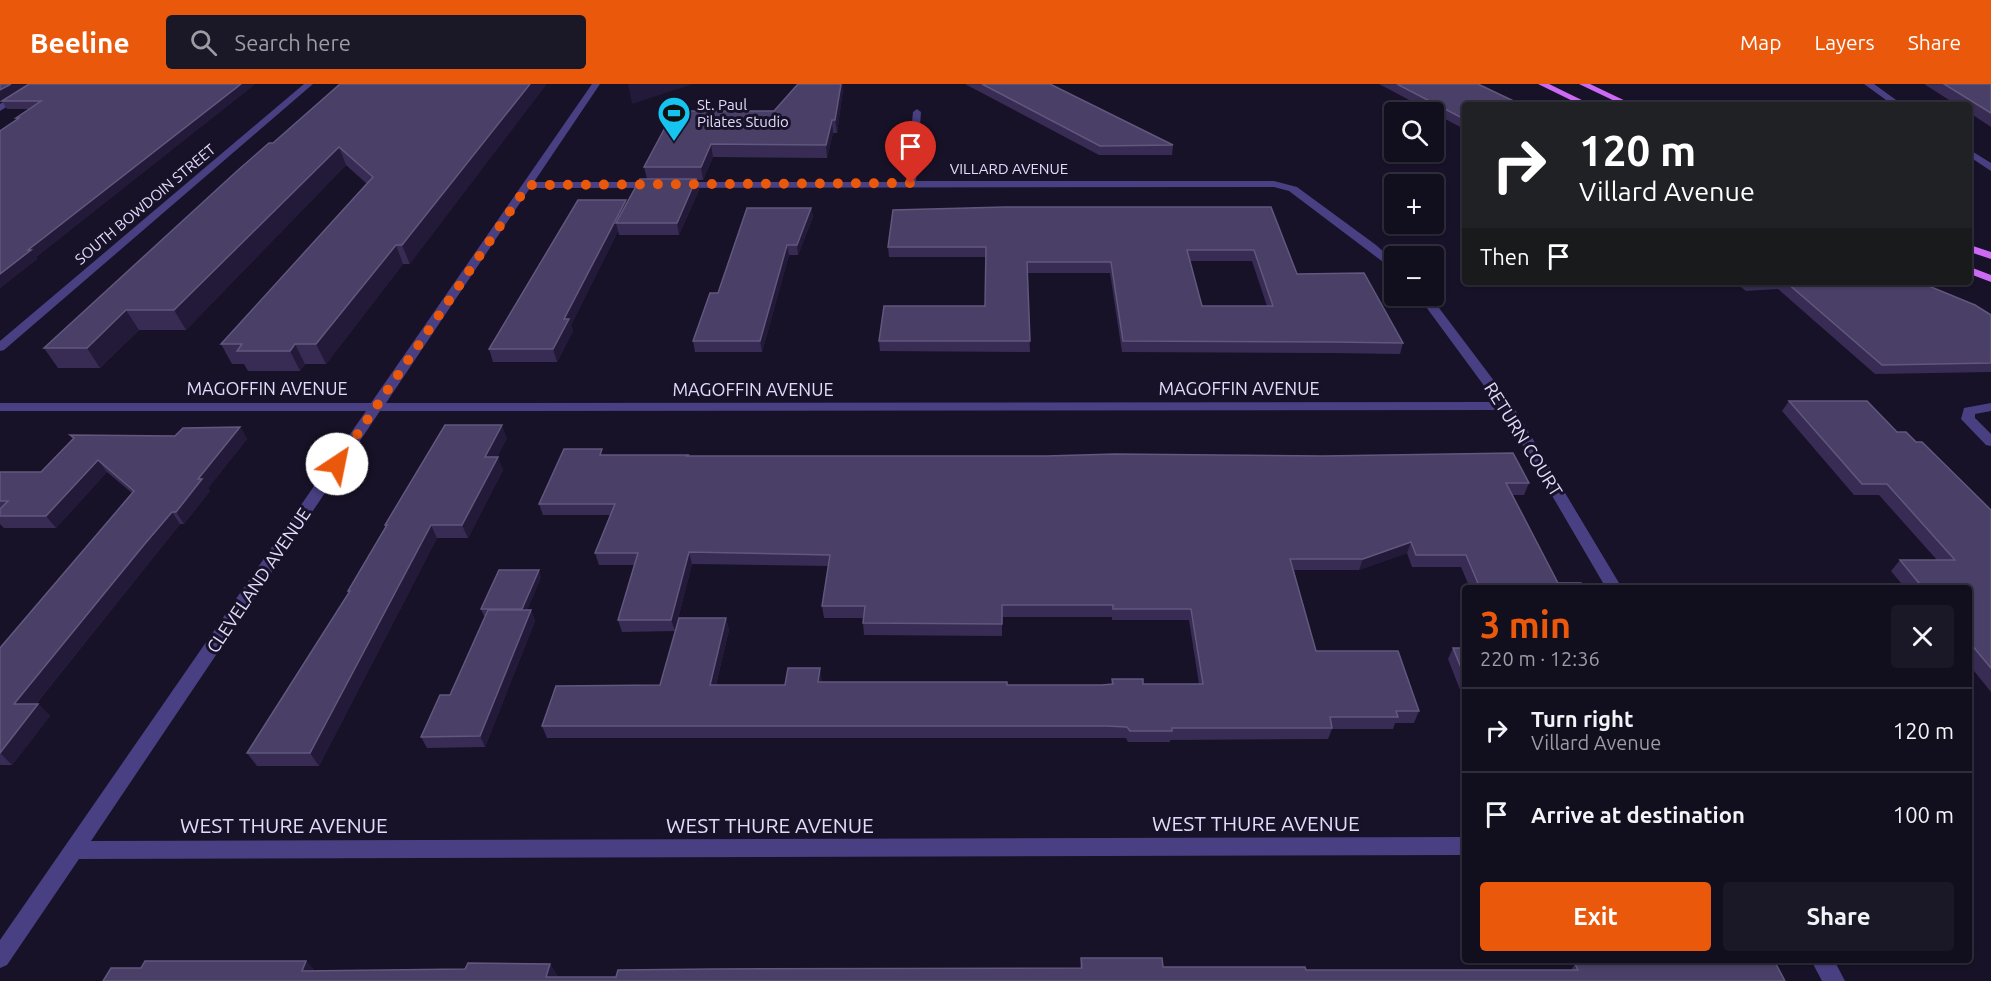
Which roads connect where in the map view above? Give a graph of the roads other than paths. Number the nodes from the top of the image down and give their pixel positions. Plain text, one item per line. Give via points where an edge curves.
1 (38, 84) edge
2 (309, 84) edge
3 (596, 84) edge
4 (1542, 84) edge
5 (1583, 84) edge
6 (1868, 84) edge
7 (1581, 102) edge
8 (1623, 102) edge
9 (1895, 102) edge
10 (0, 108) edge
11 (917, 112) dead end
12 (1972, 154) edge
13 (1991, 168) edge
14 (911, 183) junction
15 (528, 185) junction
16 (1972, 249) edge
17 (1991, 256) edge
18 (1384, 258) edge
19 (1972, 271) edge
20 (1991, 279) edge
21 (1432, 306) edge
22 (0, 346) edge
23 (376, 406) junction
24 (1506, 406) junction
25 (1991, 406) edge
26 (0, 407) edge
27 (1991, 442) edge
28 (1612, 585) edge
29 (1462, 846) edge
30 (74, 850) junction
31 (0, 958) edge
32 (1824, 963) edge
33 (1834, 981) edge

1 - 10 street
2 - 22 street, SOUTH BOWDOIN STREET
3 - 15 street, CLEVELAND AVENUE
4 - 7 main road
5 - 8 main road
6 - 9 street
11 - 14 street
12 - 13 street
14 - 15 street, VILLARD AVENUE
14 - 18 street, VILLARD AVENUE via 1274,184 1293,189
15 - 23 street, CLEVELAND AVENUE
16 - 17 main road
19 - 20 main road
21 - 24 street, RETURN COURT
23 - 24 street, MAGOFFIN AVENUE
23 - 26 street, MAGOFFIN AVENUE
23 - 30 street, CLEVELAND AVENUE
24 - 28 street, RETURN COURT
25 - 27 street via 1969,411 1968,418
29 - 30 street, WEST THURE AVENUE
30 - 31 street, CLEVELAND AVENUE
32 - 33 street

